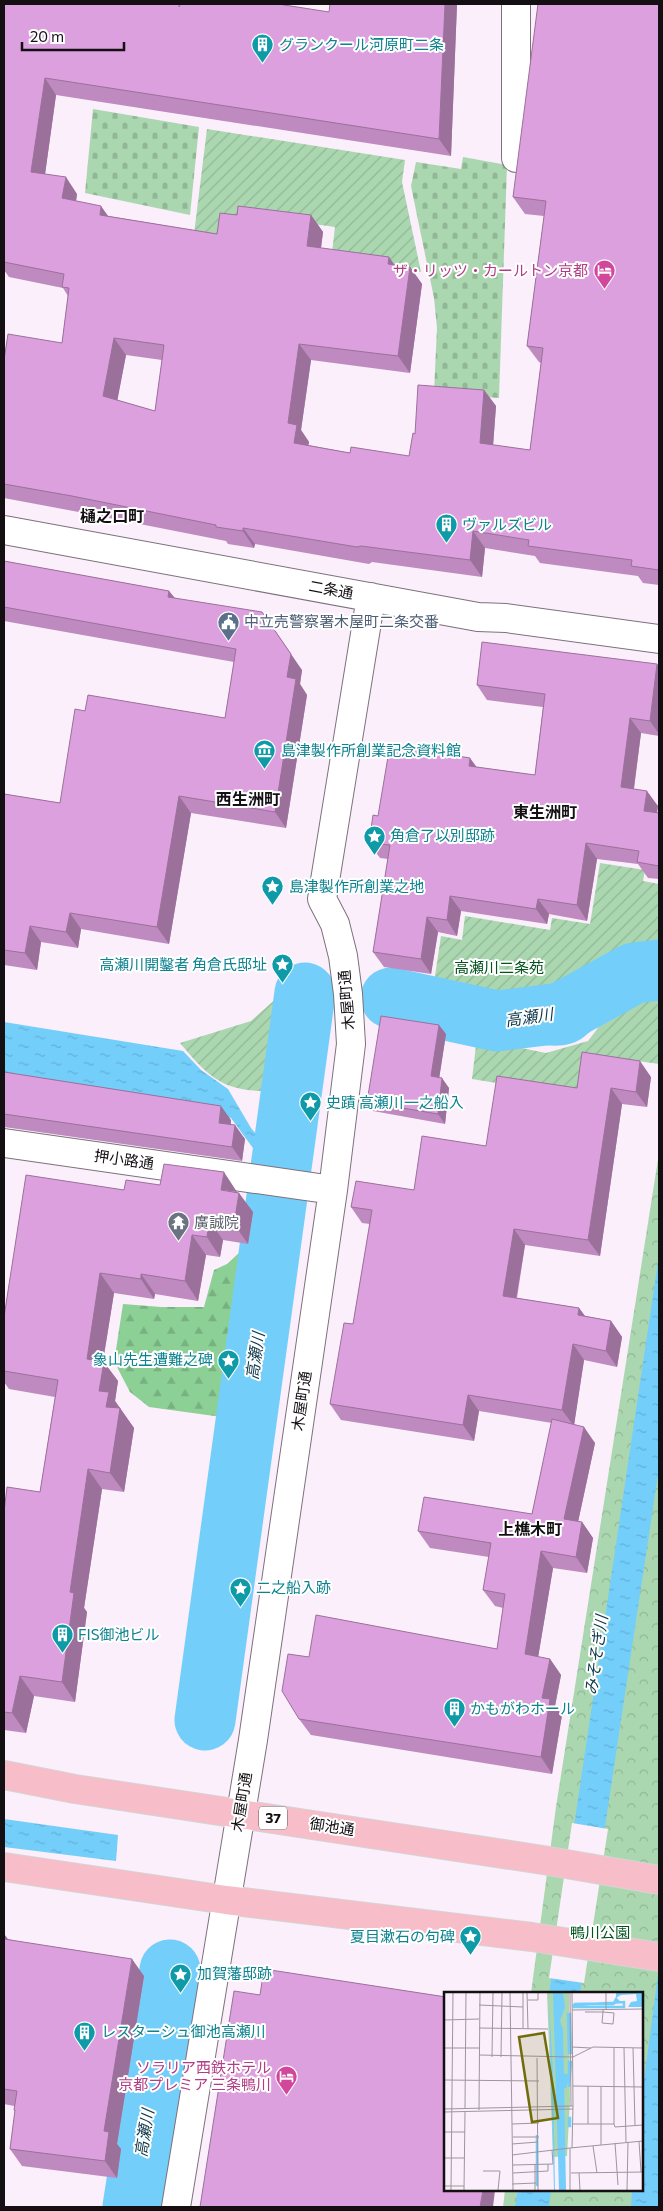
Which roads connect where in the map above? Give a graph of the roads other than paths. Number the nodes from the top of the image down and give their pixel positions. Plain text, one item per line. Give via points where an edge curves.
1 (516, 4) edge
2 (516, 158) edge
3 (4, 530) edge
4 (371, 597) junction
5 (659, 639) edge
6 (4, 1143) edge
7 (333, 1190) junction
8 (4, 1775) edge
9 (240, 1814) junction
10 (4, 1867) edge
11 (659, 1880) edge
12 (226, 1900) junction
13 (659, 1957) edge
14 (176, 2207) edge

1 - 2 street
3 - 4 street, 二条通
4 - 5 street, 二条通 via 478,617
4 - 7 street, 木屋町通 via 322,899 335,924 343,956 351,1044
6 - 7 street, 押小路通
7 - 9 street, 木屋町通
8 - 9 main road, 御池通 / 37
9 - 11 main road, 御池通 / 37
9 - 12 street, 木屋町通
10 - 12 main road
12 - 13 main road
12 - 14 street, 木屋町通

